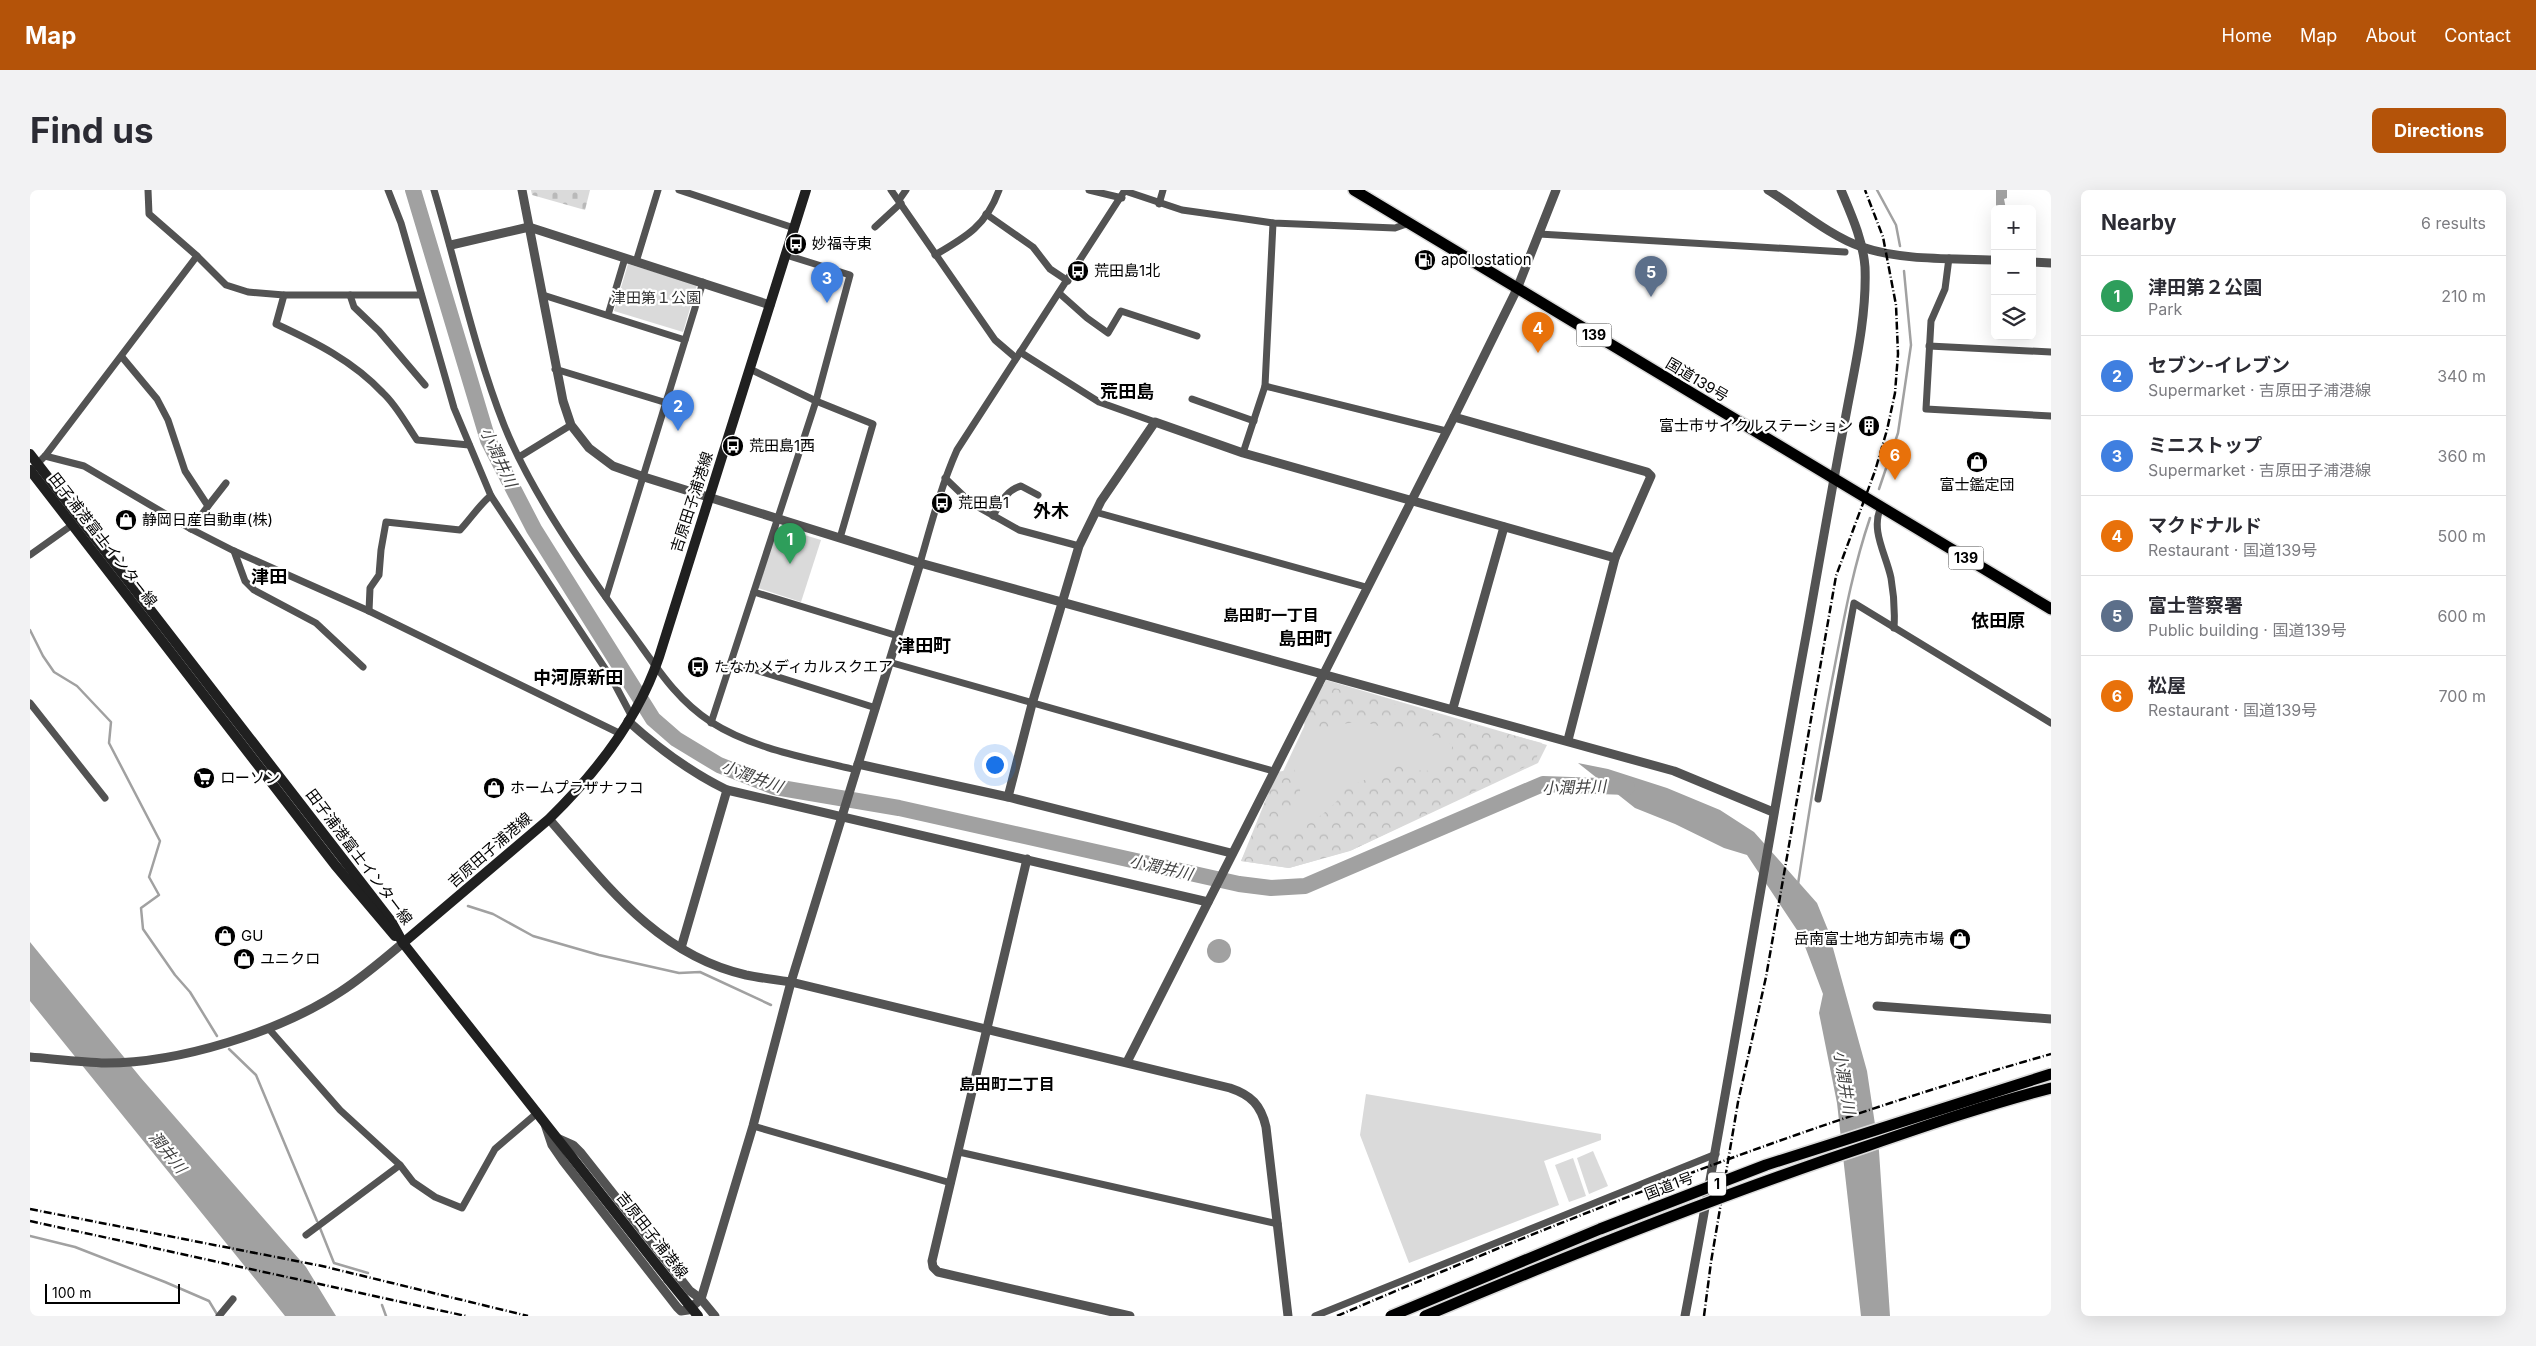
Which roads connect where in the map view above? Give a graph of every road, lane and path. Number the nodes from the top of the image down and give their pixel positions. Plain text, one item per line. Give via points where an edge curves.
1 (148, 190) edge
2 (388, 190) edge
3 (434, 190) edge
4 (522, 190) edge
5 (658, 190) edge
6 (679, 190) edge
7 (806, 190) edge
8 (891, 190) edge
9 (906, 190) edge
10 (999, 190) edge
11 (1089, 190) edge
12 (1163, 190) edge
13 (1354, 190) edge
14 (1556, 190) edge
15 (1768, 190) edge
16 (1841, 190) edge
17 (1124, 193) edge
18 (900, 201) junction
19 (1159, 204) junction
20 (986, 214) junction
21 (1410, 222) junction
22 (1273, 223) junction
23 (529, 227) junction
24 (875, 227) dead end
25 (794, 228) junction
26 (1539, 234) junction
27 (450, 245) junction
28 (1861, 247) junction
29 (1845, 252) dead end
30 (786, 254) junction
31 (935, 255) junction
32 (197, 256) junction
33 (625, 258) junction
34 (1949, 258) junction
35 (1991, 260) edge
36 (636, 262) junction
37 (2036, 262) edge
38 (2051, 263) edge
39 (1068, 281) junction
40 (703, 282) junction
41 (1517, 289) junction
42 (1059, 293) junction
43 (284, 295) junction
44 (350, 295) junction
45 (421, 295) junction
46 (543, 295) junction
47 (770, 305) junction
48 (608, 315) junction
49 (1197, 336) dead end
50 (685, 340) junction
51 (1929, 346) junction
52 (2051, 352) edge
53 (1018, 355) junction
54 (122, 357) junction
55 (555, 369) junction
56 (750, 370) junction
57 (425, 385) dead end
58 (1265, 386) junction
59 (1192, 399) dead end
60 (816, 401) junction
61 (667, 402) junction
62 (2051, 416) edge
63 (1454, 417) junction
64 (1254, 421) junction
65 (1154, 422) junction
66 (571, 425) junction
67 (1446, 431) junction
68 (468, 445) junction
69 (30, 454) edge
70 (1243, 454) junction
71 (518, 457) junction
72 (36, 465) edge
73 (644, 477) junction
74 (945, 478) junction
75 (1835, 479) junction
76 (226, 483) dead end
77 (1038, 495) dead end
78 (491, 496) junction
79 (710, 498) junction
80 (1409, 501) junction
81 (208, 506) junction
82 (1880, 507) junction
83 (1095, 512) junction
84 (992, 516) junction
85 (778, 520) junction
86 (72, 525) junction
87 (1504, 526) junction
88 (191, 529) junction
89 (840, 538) junction
90 (1078, 546) junction
91 (234, 551) junction
92 (30, 555) edge
93 (1615, 558) junction
94 (920, 563) junction
95 (1366, 587) junction
96 (754, 592) junction
97 (606, 597) junction
98 (1063, 603) junction
99 (2051, 609) edge
100 (369, 611) junction
101 (1894, 628) junction
102 (898, 636) junction
103 (731, 662) junction
104 (890, 662) junction
105 (363, 668) dead end
106 (654, 669) junction
107 (1322, 674) junction
108 (30, 703) edge
109 (1032, 704) junction
110 (876, 708) junction
111 (1453, 708) junction
112 (631, 716) junction
113 (711, 723) junction
114 (2051, 723) edge
115 (621, 734) junction
116 (1568, 740) junction
117 (857, 767) junction
118 (1273, 771) junction
119 (727, 790) junction
120 (1008, 797) junction
121 (105, 798) dead end
122 (1818, 799) dead end
123 (1773, 812) junction
124 (842, 816) junction
125 (550, 819) junction
126 (1231, 856) junction
127 (1027, 859) junction
128 (1210, 898) junction
129 (404, 944) junction
130 (681, 948) junction
131 (791, 982) junction
132 (1878, 1006) dead end
133 (2051, 1018) edge
134 (269, 1029) junction
135 (988, 1030) junction
136 (33, 1058) edge
137 (1127, 1062) junction
138 (2051, 1074) edge
139 (2051, 1088) edge
140 (536, 1114) junction
141 (545, 1124) junction
142 (753, 1126) junction
143 (555, 1137) junction
144 (959, 1152) junction
145 (1716, 1154) junction
146 (400, 1165) junction
147 (951, 1183) junction
148 (1278, 1224) junction
149 (306, 1235) dead end
150 (233, 1299) dead end
151 (701, 1299) junction
152 (219, 1316) edge
153 (698, 1316) edge
154 (715, 1316) edge
155 (1130, 1316) edge
156 (1288, 1316) edge
157 (1316, 1316) edge
158 (1391, 1316) edge
159 (1425, 1316) edge
160 (1685, 1316) edge

1 - 32 street via 149,214
2 - 45 street via 401,223
3 - 27 street
4 - 23 street
5 - 36 street
6 - 25 street
7 - 25 main road, 吉原田子浦港線
8 - 18 street
9 - 18 street
10 - 20 street
11 - 17 street
12 - 19 street
13 - 21 highway, 国道139号 / 139
14 - 26 street
15 - 28 street
16 - 28 street via 1856,224
17 - 19 street
17 - 39 street
18 - 24 street
18 - 31 street
19 - 22 street
20 - 31 street via 971,234
20 - 39 street via 1033,247 1050,268
21 - 22 street via 1395,228
21 - 41 highway, 国道139号 / 139
22 - 58 street
23 - 27 street
23 - 33 street
23 - 46 street
25 - 30 main road, 吉原田子浦港線
26 - 29 street
26 - 41 street
27 - 71 street via 492,391
28 - 34 street via 1887,254
28 - 75 street via 1865,265 1864,307
30 - 47 main road, 吉原田子浦港線
30 - 60 street via 850,275
31 - 53 street via 995,340
32 - 43 street via 226,285 248,292
32 - 54 street
33 - 36 street
33 - 48 street
34 - 35 street
34 - 51 street via 1945,289 1932,320
36 - 40 street
37 - 38 street
39 - 42 street
40 - 47 street
40 - 50 street
41 - 63 street
41 - 75 highway, 国道139号 / 139
42 - 49 street via 1108,333 1121,311
42 - 53 street
43 - 44 street
43 - 68 street via 276,324 337,355 366,376 384,393 417,440
44 - 45 street
44 - 57 street via 354,307
45 - 68 street via 445,380
46 - 48 street
46 - 55 street
47 - 56 main road, 吉原田子浦港線
48 - 50 street
50 - 61 street
51 - 52 street
51 - 62 street via 1926,409
53 - 65 street via 1099,402
53 - 74 street via 957,450
54 - 72 street
54 - 81 street via 157,399 168,420 185,471
55 - 61 street
55 - 66 street
56 - 60 street
56 - 79 main road, 吉原田子浦港線
58 - 64 street
58 - 67 street
59 - 64 street
60 - 85 street
60 - 89 street via 873,424
61 - 73 street
63 - 67 street
63 - 93 street via 1647,472 1651,476
64 - 70 street
65 - 70 street
65 - 83 street
66 - 71 street
66 - 73 street via 589,448 613,466
67 - 80 street
68 - 78 street
69 - 72 main road, 田子浦港富士インター線
70 - 80 street
71 - 97 street
72 - 86 main road, 田子浦港富士インター線
72 - 88 street via 84,466
72 - 129 main road, 田子浦港富士インター線 via 391,921
73 - 79 street
73 - 97 street
74 - 84 street via 971,503
74 - 94 street
75 - 82 highway, 国道139号 / 139
75 - 123 street
76 - 81 street
77 - 84 street via 1021,486 1015,488
78 - 100 street via 485,498 460,530 386,522 379,576 370,588
78 - 112 street via 612,679
79 - 85 street
79 - 106 main road, 吉原田子浦港線
80 - 87 street
80 - 95 street
81 - 88 street
82 - 99 highway, 国道139号 / 139
82 - 101 street via 1876,522 1891,576
83 - 90 street
83 - 95 street
84 - 90 street via 1019,530
85 - 89 street
85 - 96 street
86 - 92 street
86 - 129 main road, 田子浦港富士インター線 via 335,865
87 - 93 street
87 - 111 street
88 - 91 street
89 - 94 street
90 - 98 street
91 - 100 street
91 - 105 street via 245,581 254,590 316,623
93 - 116 street
94 - 98 street
94 - 102 street
95 - 107 street
96 - 102 street
96 - 103 street
97 - 106 street
98 - 107 street
98 - 109 street
100 - 115 street
101 - 114 street
101 - 122 street via 1854,604
102 - 104 street
103 - 110 street
103 - 113 street
104 - 109 street
104 - 110 street
106 - 112 main road, 吉原田子浦港線
106 - 113 street via 675,694
107 - 111 street
107 - 118 street
108 - 121 street
109 - 118 street
109 - 120 street
110 - 117 street
111 - 116 street
112 - 115 main road, 吉原田子浦港線
112 - 119 street via 658,748 697,775
113 - 117 street via 769,747
115 - 125 main road, 吉原田子浦港線 via 595,771
116 - 123 street via 1674,770
117 - 120 street
117 - 124 street
118 - 126 street
119 - 124 street
119 - 130 street
120 - 126 street
123 - 145 street
124 - 127 street
124 - 131 street
125 - 129 main road, 吉原田子浦港線
125 - 130 street via 627,908
126 - 128 street
127 - 128 street
127 - 135 street
128 - 137 street
129 - 134 street via 340,992
129 - 140 main road, 吉原田子浦港線
130 - 131 street via 745,975
131 - 135 street
131 - 142 street
132 - 133 street
134 - 136 street via 219,1044 143,1060 106,1063
134 - 146 street via 340,1110
135 - 137 street
135 - 144 street
137 - 148 street via 1230,1088 1257,1102 1266,1127
138 - 158 highway, 国道1号 / 1, bridge via 1766,1165
139 - 159 highway, 国道1号 / 1, bridge via 1764,1180 1599,1242
140 - 141 main road, 吉原田子浦港線
140 - 146 street via 495,1149 462,1208 435,1197 413,1182
141 - 143 main road, 吉原田子浦港線
141 - 151 street via 552,1145 563,1161 677,1307 681,1311 688,1310
142 - 147 street
142 - 151 street
143 - 151 street via 573,1145 581,1153 690,1291
143 - 153 main road, 吉原田子浦港線, bridge
144 - 147 street
144 - 148 street
145 - 157 street
145 - 160 street
146 - 149 street
147 - 155 street via 932,1261 938,1272
148 - 156 street
150 - 152 street
151 - 154 street

